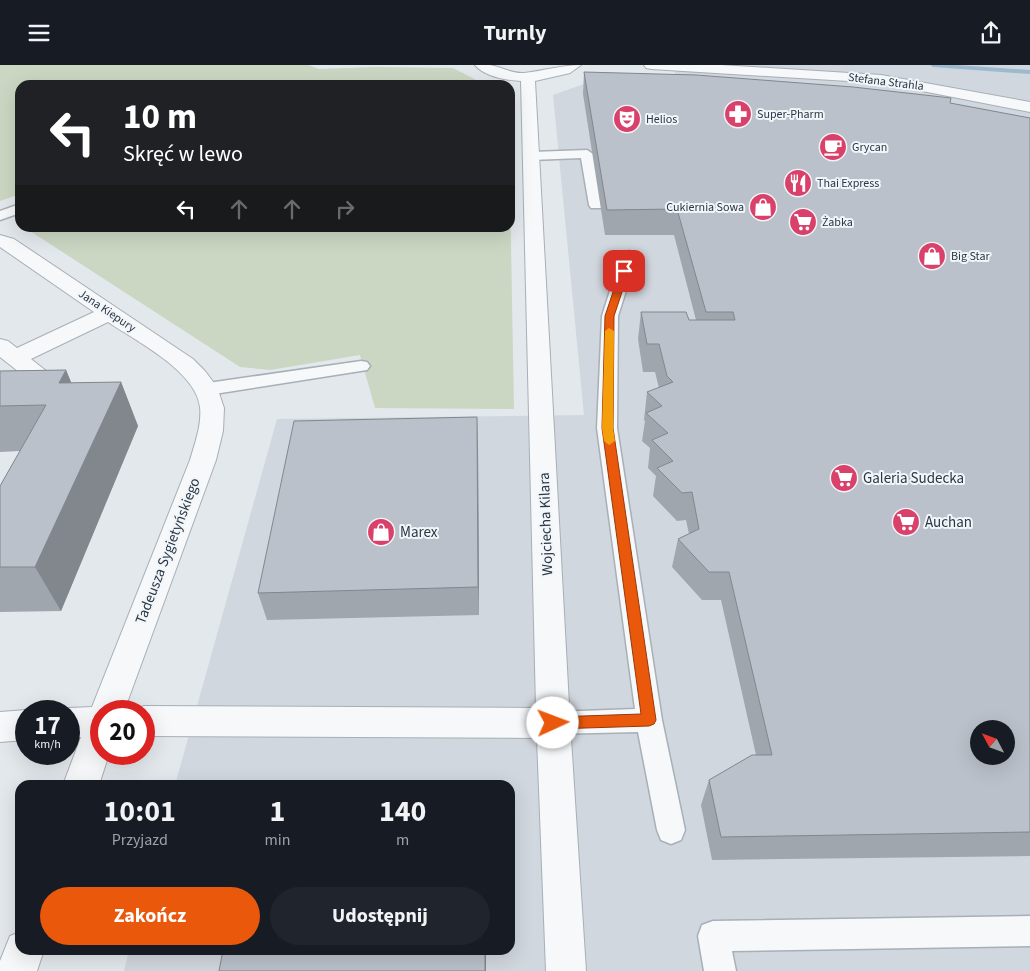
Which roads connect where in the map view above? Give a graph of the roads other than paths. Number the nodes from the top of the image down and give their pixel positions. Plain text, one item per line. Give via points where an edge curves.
1 (482, 65) edge
2 (574, 65) edge
3 (651, 65) edge
4 (528, 77) junction
5 (1030, 107) edge
6 (532, 156) junction
7 (596, 205) dead end
8 (15, 210) edge
9 (0, 216) edge
10 (0, 241) edge
11 (629, 256) dead end
12 (109, 313) junction
13 (8, 352) edge
14 (361, 366) dead end
15 (208, 389) junction
16 (56, 415) edge
17 (111, 700) edge
18 (649, 720) junction
19 (155, 721) edge
20 (553, 723) junction
21 (15, 726) edge
22 (0, 727) edge
23 (90, 759) edge
24 (83, 780) edge
25 (671, 830) dead end
26 (1030, 931) edge
27 (22, 955) edge
28 (16, 971) edge
29 (566, 971) edge
30 (720, 971) edge

1 - 4 street via 498,73
2 - 4 street via 556,73
3 - 5 street, Stefana Strahla via 881,79
4 - 6 street, Wojciecha Kilara
6 - 7 lane via 587,155
6 - 20 street, Wojciecha Kilara
8 - 9 lane
10 - 12 street, Jana Kiepury
11 - 18 lane via 610,316 608,428
12 - 13 street
12 - 15 street, Jana Kiepury via 185,365
13 - 16 street via 65,398
14 - 15 lane
15 - 17 street, Tadeusza Sygietyńskiego via 213,411 203,460
18 - 20 lane
18 - 25 lane
19 - 20 street
20 - 29 street, Wojciecha Kilara
21 - 22 street
23 - 24 street
26 - 30 lane via 713,935
27 - 28 street

